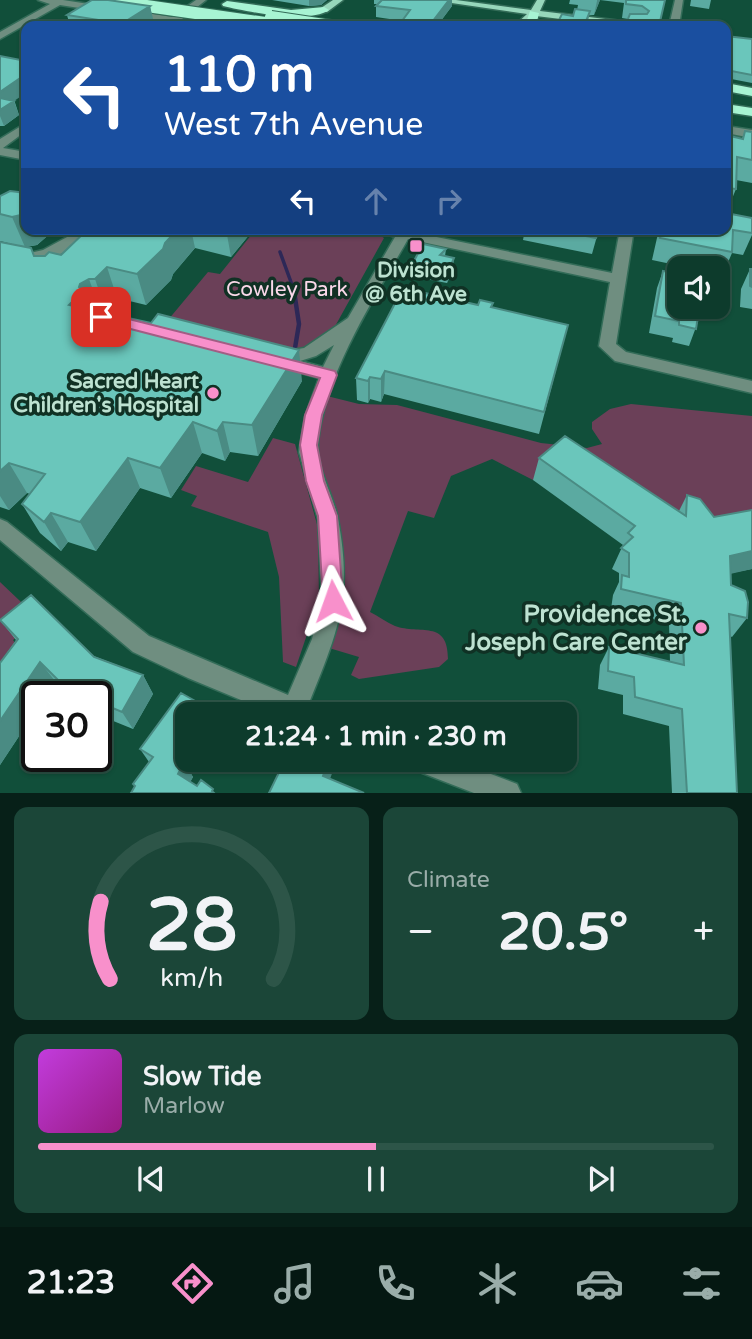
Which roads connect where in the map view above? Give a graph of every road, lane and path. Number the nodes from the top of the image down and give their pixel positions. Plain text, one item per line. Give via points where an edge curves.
1 (43, 0) edge
2 (89, 0) edge
3 (105, 0) edge
4 (158, 0) edge
5 (200, 0) edge
6 (435, 0) edge
7 (541, 0) edge
8 (679, 0) edge
9 (61, 1) edge
10 (338, 1) edge
11 (324, 10) junction
12 (534, 13) junction
13 (26, 21) edge
14 (159, 21) edge
15 (172, 21) edge
16 (213, 21) edge
17 (251, 21) edge
18 (298, 21) edge
19 (312, 21) edge
20 (327, 21) edge
21 (525, 21) edge
22 (532, 21) edge
23 (598, 21) edge
24 (675, 21) edge
25 (21, 24) edge
26 (0, 36) edge
27 (731, 88) edge
28 (752, 92) edge
29 (731, 98) edge
30 (752, 102) edge
31 (731, 111) edge
32 (752, 114) edge
33 (21, 130) edge
34 (731, 130) edge
35 (752, 134) edge
36 (0, 145) edge
37 (0, 151) edge
38 (21, 155) edge
39 (81, 235) edge
40 (97, 235) edge
41 (403, 235) edge
42 (419, 235) edge
43 (626, 235) edge
44 (79, 255) edge
45 (0, 264) edge
46 (620, 279) junction
47 (359, 314) junction
48 (330, 375) junction
49 (752, 387) edge
50 (0, 528) edge
51 (274, 702) edge
52 (302, 702) edge
53 (453, 772) edge
54 (508, 793) edge

1 - 9 street
2 - 16 highway, bridge
3 - 17 highway, bridge
4 - 18 highway, bridge
5 - 11 highway via 291,13
5 - 15 street
6 - 12 main road
7 - 12 main road
8 - 24 street
9 - 13 street
9 - 14 street
10 - 11 main road
10 - 20 highway
11 - 19 street
12 - 21 main road
12 - 22 highway
12 - 23 main road
25 - 26 street
27 - 28 highway
29 - 30 highway
31 - 32 highway
33 - 36 street
34 - 35 street
37 - 38 street
39 - 45 street via 56,250
40 - 44 street
41 - 47 street
42 - 46 street
43 - 46 street
46 - 49 street via 607,346 621,357
47 - 48 street
47 - 48 street via 317,351 290,358 260,356
48 - 52 street via 308,445 327,516 333,601
50 - 51 street via 141,644
53 - 54 street

